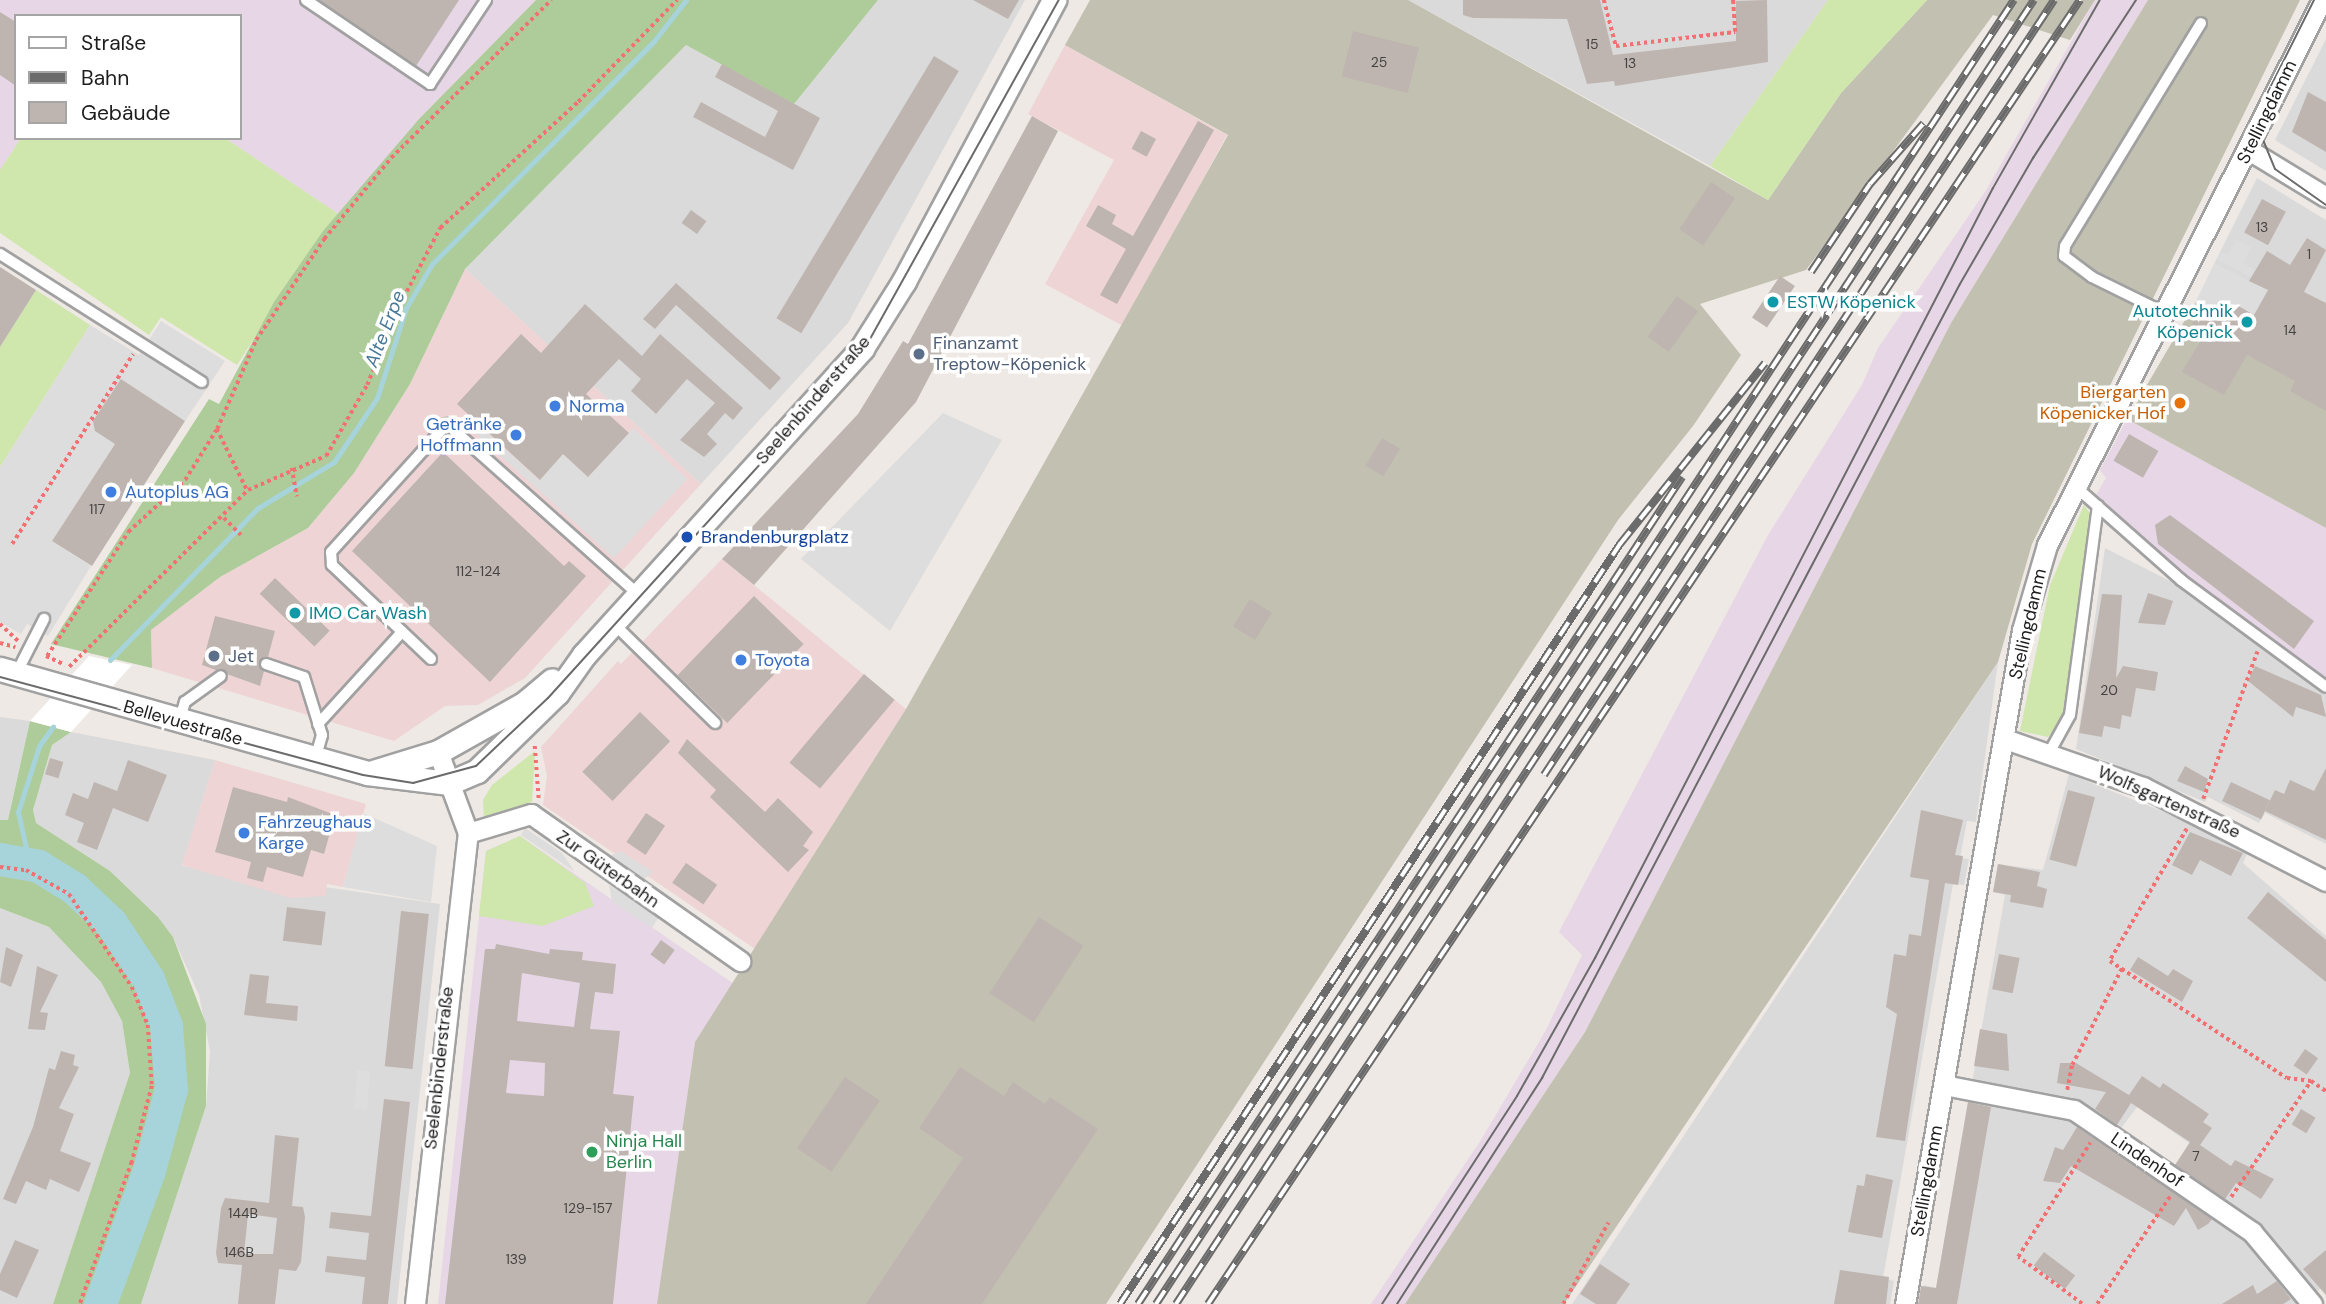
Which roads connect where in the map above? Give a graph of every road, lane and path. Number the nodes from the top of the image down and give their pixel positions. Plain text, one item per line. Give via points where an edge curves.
1 (306, 0) edge
2 (486, 0) edge
3 (551, 0) edge
4 (677, 0) edge
5 (1055, 0) edge
6 (1604, 0) edge
7 (1733, 0) edge
8 (2322, 0) edge
9 (2201, 23) dead end
10 (2249, 150) junction
11 (2326, 197) edge
12 (0, 254) edge
13 (2163, 312) junction
14 (139, 343) junction
15 (202, 382) dead end
16 (217, 429) junction
17 (292, 468) junction
18 (2076, 487) junction
19 (248, 490) junction
20 (297, 497) dead end
21 (2098, 506) junction
22 (224, 518) junction
23 (241, 536) dead end
24 (12, 544) dead end
25 (638, 594) junction
26 (44, 619) dead end
27 (612, 622) junction
28 (0, 624) edge
29 (402, 632) junction
30 (2261, 640) junction
31 (19, 643) dead end
32 (48, 654) dead end
33 (583, 655) junction
34 (430, 659) dead end
35 (73, 662) dead end
36 (267, 664) dead end
37 (8, 672) edge
38 (221, 676) dead end
39 (2326, 687) edge
40 (179, 722) junction
41 (715, 723) dead end
42 (318, 724) junction
43 (2004, 739) junction
44 (535, 746) dead end
45 (438, 752) junction
46 (2049, 753) junction
47 (315, 760) junction
48 (367, 774) junction
49 (449, 783) junction
50 (2200, 804) dead end
51 (531, 814) junction
52 (2193, 820) dead end
53 (468, 833) junction
54 (0, 867) edge
55 (2326, 881) edge
56 (740, 961) dead end
57 (2122, 968) junction
58 (2311, 1081) junction
59 (1944, 1085) junction
60 (2326, 1091) edge
61 (2064, 1107) junction
62 (2101, 1128) junction
63 (2180, 1182) junction
64 (2222, 1210) junction
65 (1608, 1223) dead end
66 (80, 1304) edge
67 (415, 1304) edge
68 (1563, 1304) edge
69 (1905, 1304) edge
70 (2082, 1304) edge
71 (2097, 1304) edge
72 (2312, 1304) edge

1 - 2 lane via 430,84
3 - 16 path via 391,158 324,239 256,340
4 - 17 path via 578,102 440,228 400,304 367,386 326,456
5 - 25 street, Seelenbinderstraße via 904,281 862,348
6 - 7 path via 1616,46 1735,32
8 - 10 street, Stellingdamm
9 - 13 lane via 2065,246 2064,256 2092,277
10 - 11 street
10 - 13 street, Stellingdamm
12 - 14 lane
13 - 18 street, Stellingdamm
14 - 15 lane
14 - 24 path
16 - 19 path
16 - 32 path via 185,480 128,533
17 - 19 path
17 - 20 path
18 - 21 lane
18 - 43 street, Stellingdamm via 2030,600
19 - 22 path
21 - 30 lane via 2181,580
21 - 46 lane via 2070,715
22 - 23 path
22 - 35 path
25 - 27 street, Seelenbinderstraße
25 - 29 lane via 447,424 331,552 332,565
26 - 37 lane
27 - 33 street, Seelenbinderstraße
27 - 41 lane
28 - 31 path
29 - 34 lane
29 - 42 lane
30 - 39 lane
30 - 50 path
33 - 45 street, Seelenbinderstraße via 525,703
33 - 49 street, Seelenbinderstraße via 557,693 503,751
36 - 42 lane via 304,677
37 - 40 street, Bellevuestraße
38 - 40 lane via 185,702
40 - 47 street, Bellevuestraße
42 - 47 lane via 322,736
43 - 46 street, Wolfsgartenstraße
43 - 59 street, Stellingdamm
44 - 51 path via 539,802
45 - 48 street, Seelenbinderstraße
45 - 49 street
46 - 55 street, Wolfsgartenstraße via 2197,811
47 - 48 street, Bellevuestraße
48 - 49 street
49 - 53 street
51 - 53 street
51 - 56 street, Zur Güterbahn
52 - 57 path via 2110,961
53 - 67 street, Seelenbinderstraße
54 - 66 path via 26,870 69,894 132,987 148,1025 152,1086 132,1162
57 - 58 path via 2287,1078
57 - 61 path via 2072,1065
58 - 60 path
58 - 64 path
59 - 61 street, Lindenhof
59 - 69 street, Stellingdamm
61 - 62 street, Lindenhof
62 - 63 street, Lindenhof
62 - 70 path via 2018,1258
63 - 64 street, Lindenhof
63 - 71 path
64 - 72 street, Lindenhof via 2252,1232
65 - 68 path

